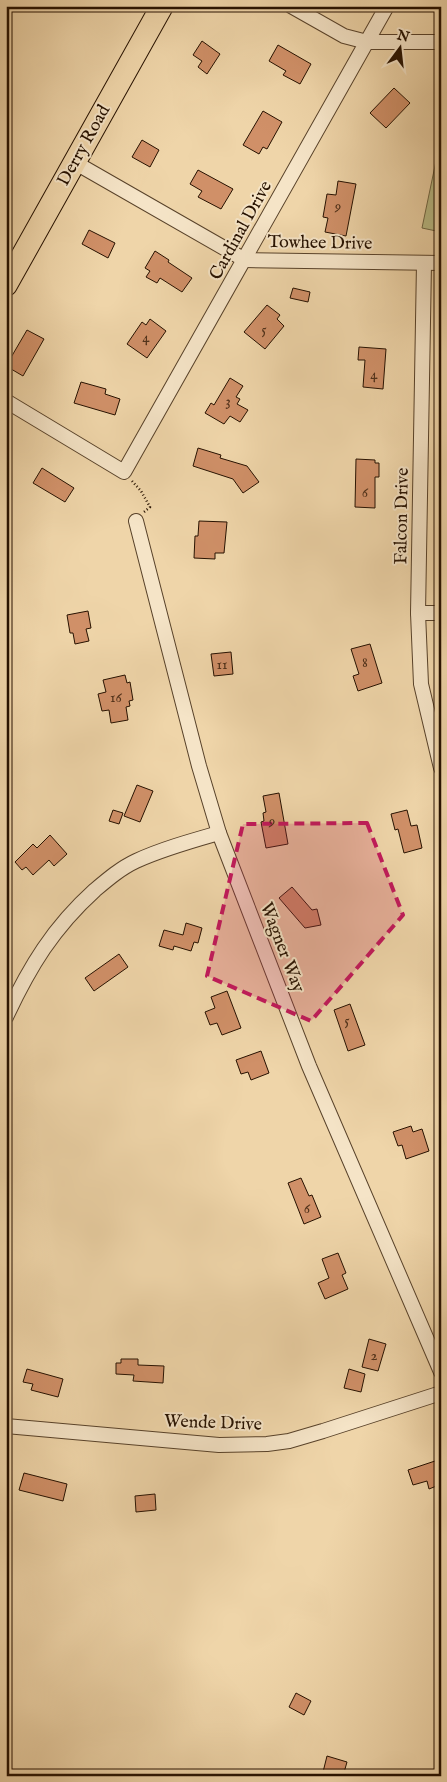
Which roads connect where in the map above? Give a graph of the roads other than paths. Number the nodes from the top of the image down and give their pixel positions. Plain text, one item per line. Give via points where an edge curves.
1 (162, 6) edge
2 (291, 6) edge
3 (387, 6) edge
4 (367, 42) junction
5 (441, 42) edge
6 (74, 162) junction
7 (245, 260) junction
8 (424, 263) junction
9 (441, 263) edge
10 (6, 285) edge
11 (6, 401) edge
12 (136, 521) road end
13 (418, 613) junction
14 (441, 613) edge
15 (441, 768) edge
16 (219, 833) junction
17 (6, 1017) edge
18 (441, 1372) edge
19 (441, 1393) edge
20 (6, 1426) edge

1 - 6 main road, Derry Road
2 - 4 street via 344,36
3 - 4 street, Cardinal Drive
4 - 5 street
4 - 7 street, Cardinal Drive
6 - 7 street, Towhee Drive
6 - 10 main road, Derry Road
7 - 8 street, Towhee Drive
7 - 11 street, Cardinal Drive via 124,472
8 - 9 street, Towhee Drive
8 - 13 street, Falcon Drive
12 - 16 street, Wagner Way
13 - 14 street
13 - 15 street, Falcon Drive via 422,684
16 - 17 street via 150,855 110,877 51,936
16 - 18 street, Wagner Way via 309,1066
19 - 20 street, Wende Drive via 330,1429 267,1444 219,1444

